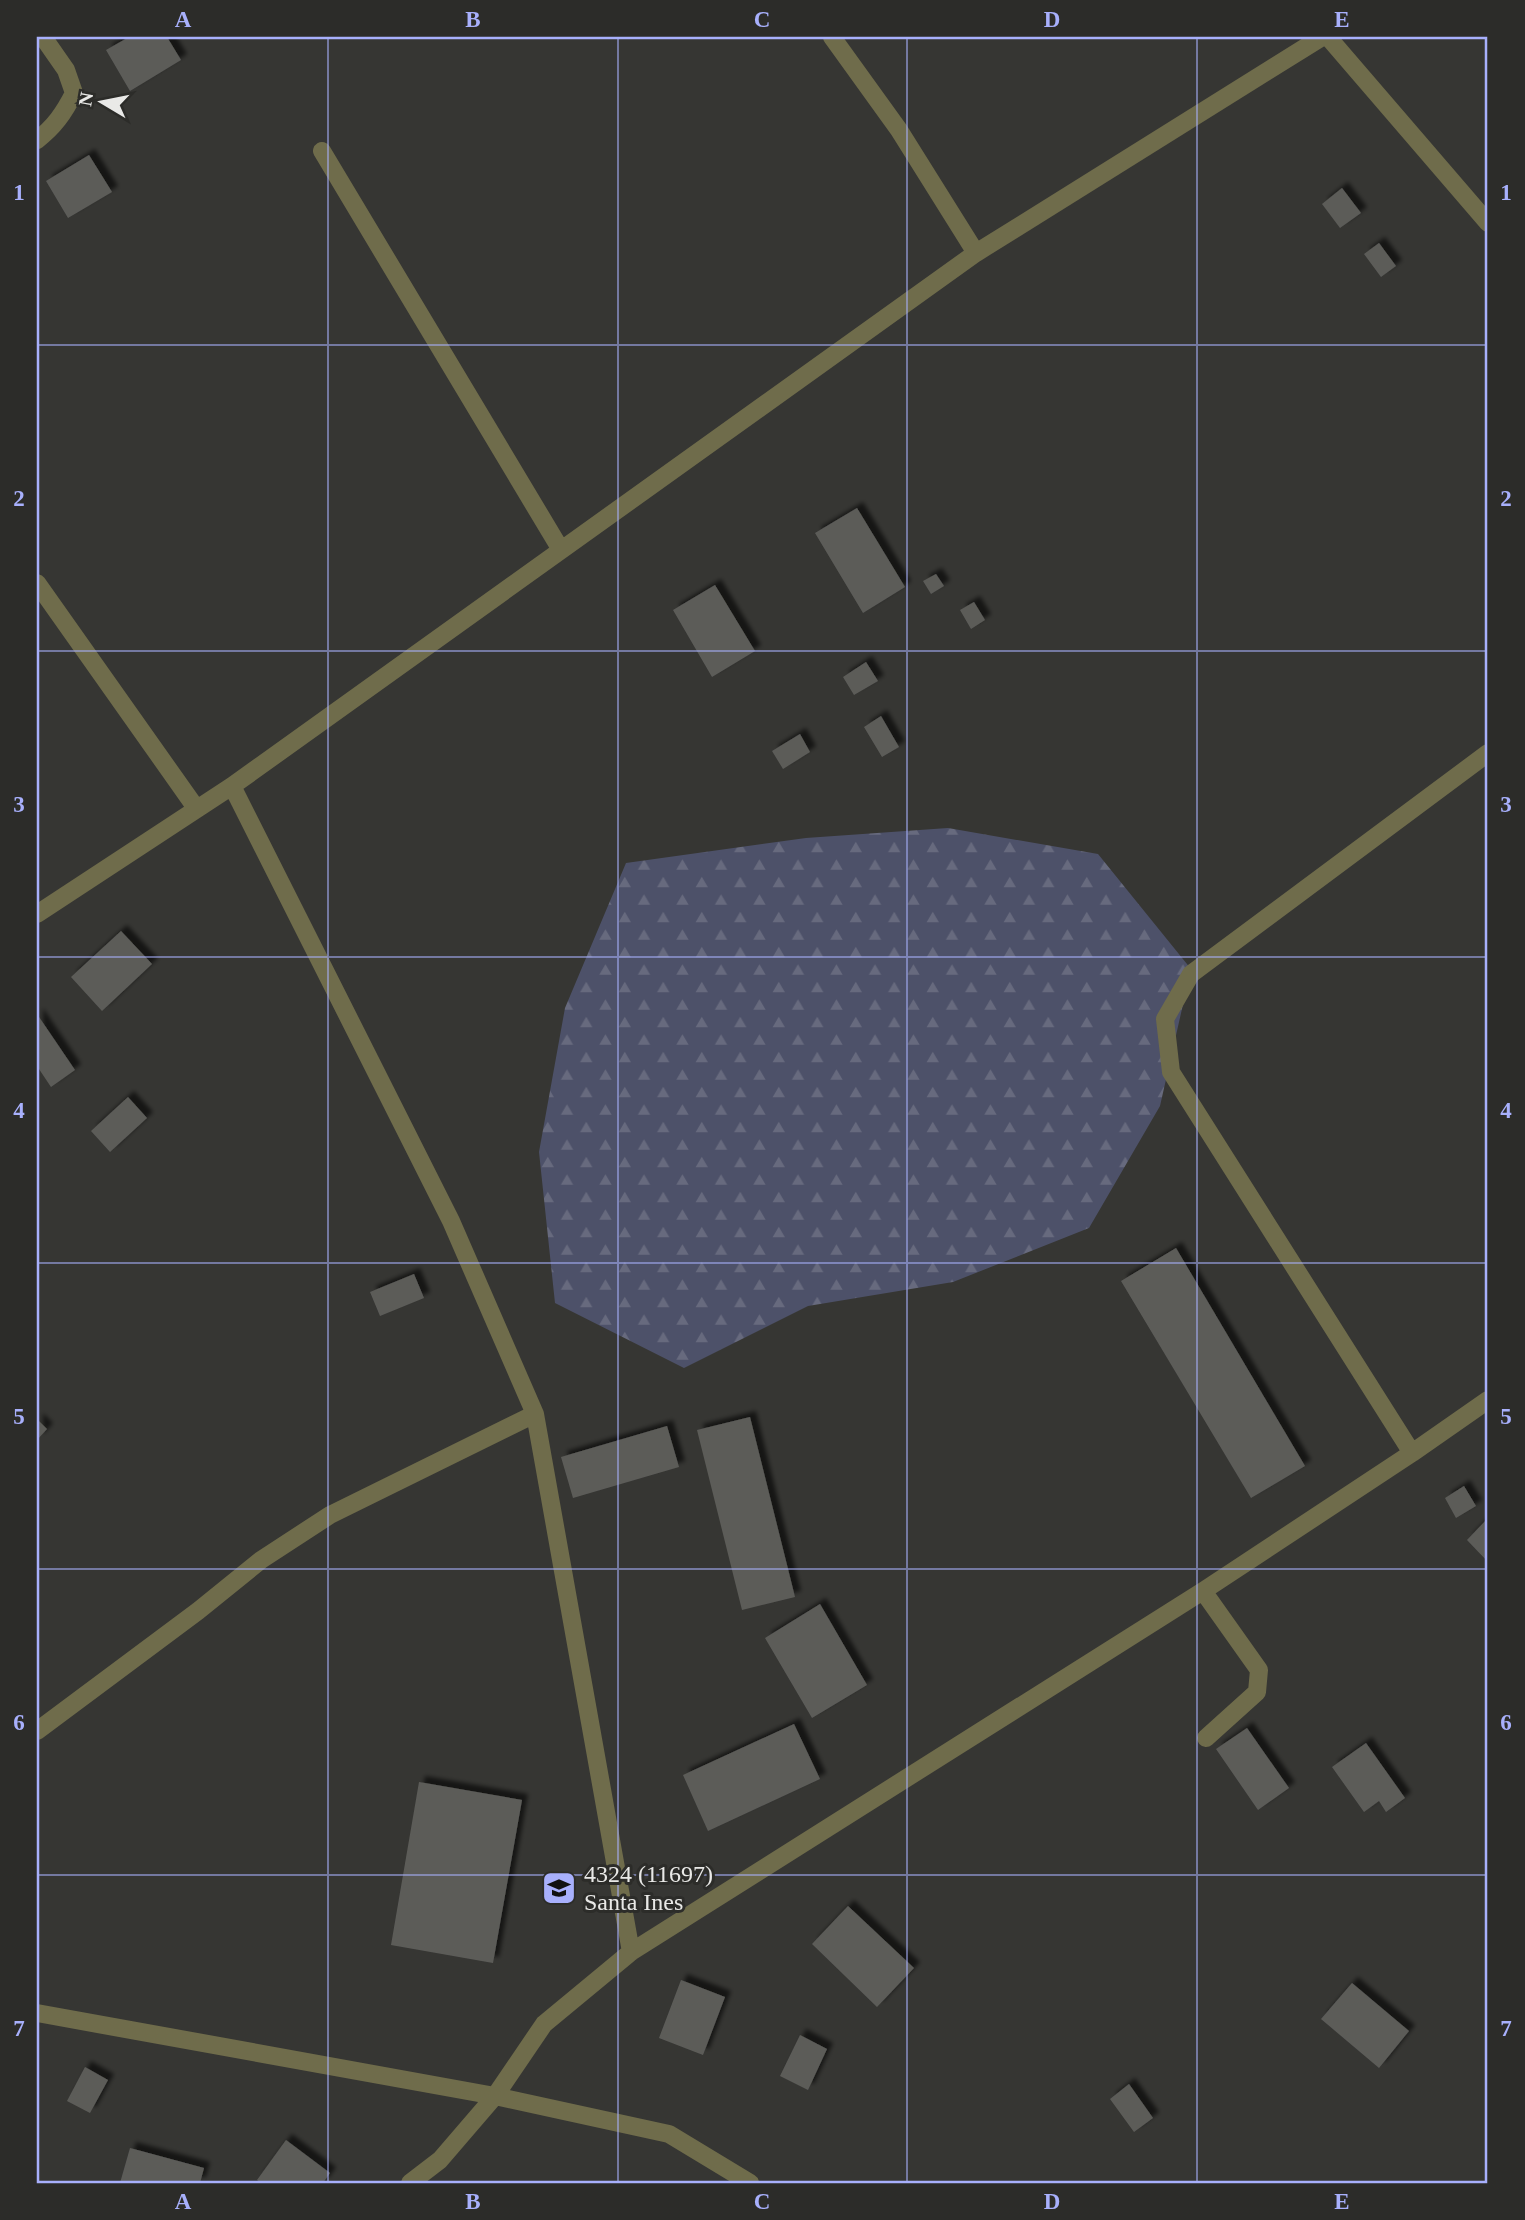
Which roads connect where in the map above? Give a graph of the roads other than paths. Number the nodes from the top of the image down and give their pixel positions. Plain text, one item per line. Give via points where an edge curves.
1 (43, 37) edge
2 (832, 37) edge
3 (1322, 37) edge
4 (1328, 37) edge
5 (37, 140) edge
6 (322, 152) dead end
7 (1488, 223) edge
8 (976, 253) junction
9 (561, 550) junction
10 (37, 583) edge
11 (1488, 753) edge
12 (232, 786) junction
13 (196, 808) junction
14 (37, 914) edge
15 (1488, 1400) edge
16 (535, 1414) junction
17 (1412, 1453) junction
18 (1203, 1591) junction
19 (37, 1731) edge
20 (1206, 1738) dead end
21 (631, 1952) junction
22 (37, 2013) edge
23 (495, 2096) junction
24 (410, 2183) edge
25 (750, 2183) edge

1 - 5 street via 66,69 74,93 64,115
2 - 8 street via 899,130
3 - 8 street
4 - 7 street
6 - 9 street
8 - 9 street
9 - 12 street
10 - 13 street
11 - 17 street via 1191,974 1165,1019 1171,1072
12 - 13 street
12 - 16 street via 452,1221
13 - 14 street
15 - 17 street
16 - 19 street via 307,1530
16 - 21 street
17 - 18 street
18 - 20 street via 1259,1670 1257,1692
18 - 21 street
21 - 23 street via 544,2024
22 - 23 street
23 - 24 street via 440,2160
23 - 25 street via 669,2134

